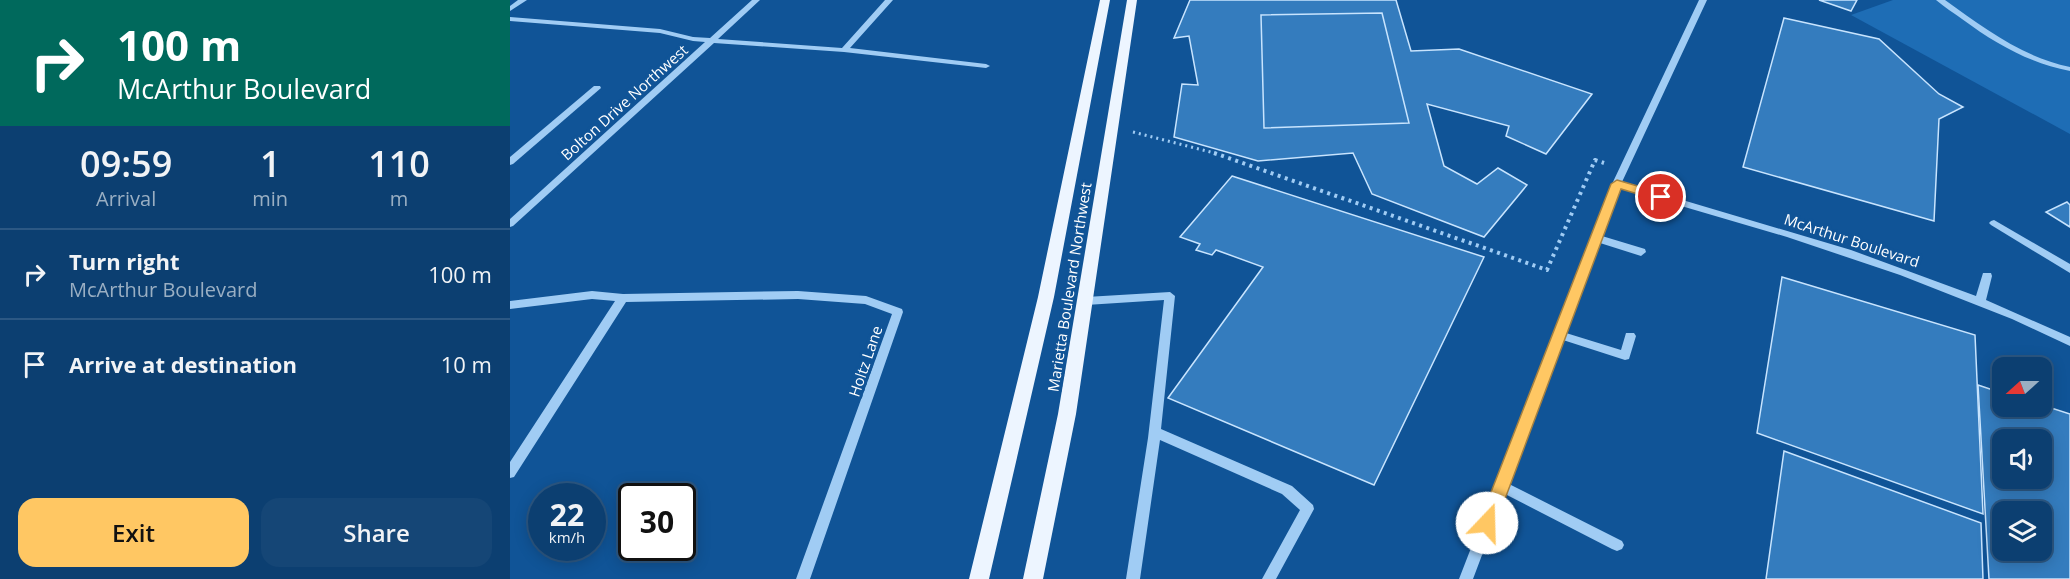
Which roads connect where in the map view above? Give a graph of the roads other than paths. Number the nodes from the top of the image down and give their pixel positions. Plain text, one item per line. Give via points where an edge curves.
1 (523, 0) edge
2 (756, 0) edge
3 (889, 0) edge
4 (1105, 0) edge
5 (1132, 0) edge
6 (1703, 0) edge
7 (1940, 0) edge
8 (510, 9) edge
9 (510, 20) edge
10 (711, 41) junction
11 (844, 50) junction
12 (986, 66) dead end
13 (2070, 69) edge
14 (597, 88) dead end
15 (510, 162) edge
16 (1617, 184) junction
17 (1995, 223) dead end
18 (510, 224) edge
19 (1596, 238) junction
20 (1641, 252) dead end
21 (2070, 269) edge
22 (1987, 276) dead end
23 (623, 298) junction
24 (1086, 301) junction
25 (1980, 302) junction
26 (510, 305) edge
27 (1559, 335) junction
28 (1630, 336) dead end
29 (2070, 342) edge
30 (1155, 432) junction
31 (510, 473) edge
32 (1501, 486) junction
33 (1617, 544) dead end
34 (803, 579) edge
35 (979, 579) edge
36 (1033, 579) edge
37 (1133, 579) edge
38 (1269, 579) edge
39 (1466, 579) edge

1 - 8 street
2 - 10 street, Bolton Drive Northwest
3 - 11 street
4 - 35 main road via 1046,297
5 - 24 main road, Marietta Boulevard Northwest
6 - 16 street
7 - 13 street via 2030,57
9 - 10 street via 660,31
10 - 11 street
10 - 18 street, Bolton Drive Northwest
11 - 12 street
14 - 15 street
16 - 19 street
16 - 25 street, McArthur Boulevard via 1858,255
17 - 21 street
19 - 20 street
19 - 27 street
22 - 25 street
23 - 26 street, Holtz Lane via 592,295
23 - 31 street
23 - 34 street, Holtz Lane via 798,295 866,300 898,312
24 - 30 street via 1170,296
24 - 36 main road, Marietta Boulevard Northwest
25 - 29 street, McArthur Boulevard
27 - 28 street via 1625,356
27 - 32 street
30 - 37 street
30 - 38 street via 1287,490 1308,509
32 - 33 street
32 - 39 street

